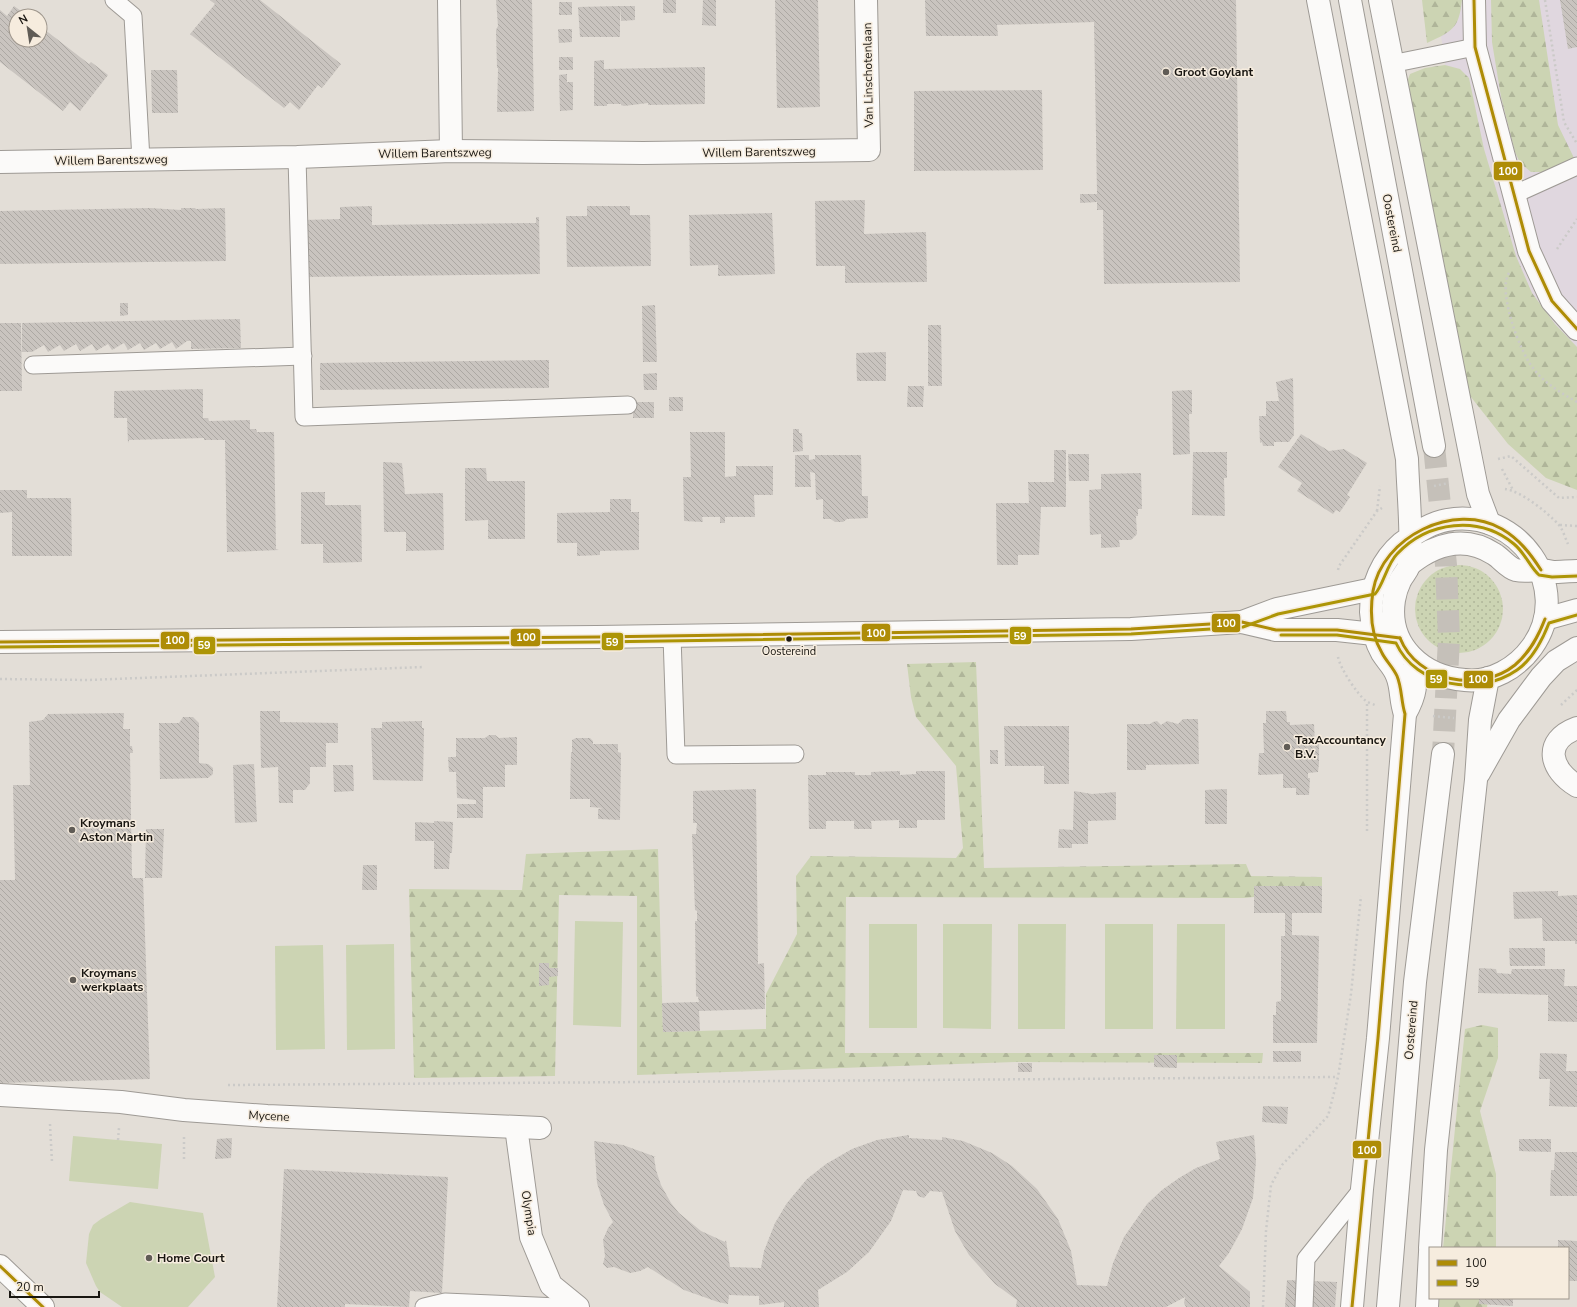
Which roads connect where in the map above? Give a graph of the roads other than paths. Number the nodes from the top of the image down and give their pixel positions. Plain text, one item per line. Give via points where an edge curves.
1 (114, 0) edge
2 (449, 0) edge
3 (866, 0) edge
4 (1318, 0) edge
5 (1350, 0) edge
6 (1380, 0) edge
7 (1474, 0) edge
8 (1475, 47) junction
9 (1392, 64) junction
10 (869, 150) joint
11 (451, 151) junction
12 (297, 157) junction
13 (141, 160) junction
14 (0, 162) edge
15 (1577, 166) edge
16 (1513, 195) junction
17 (1577, 329) edge
18 (302, 356) junction
19 (33, 365) dead end
20 (628, 406) dead end
21 (1434, 446) tunnel mouth
22 (1489, 523) junction
23 (1411, 536) junction
24 (1410, 564) junction
25 (1541, 570) junction
26 (1577, 571) edge
27 (1373, 589) junction
28 (1577, 610) edge
29 (1545, 619) junction
30 (1242, 622) junction
31 (1374, 634) junction
32 (672, 636) junction
33 (1400, 638) junction
34 (0, 642) edge
35 (1577, 648) edge
36 (1414, 661) junction
37 (1488, 678) junction
38 (1405, 714) junction
39 (1577, 728) edge
40 (795, 754) dead end
41 (1443, 754) tunnel mouth
42 (1476, 780) junction
43 (1577, 786) edge
44 (0, 1095) edge
45 (516, 1127) junction
46 (540, 1128) dead end
47 (1362, 1189) junction
48 (1430, 1247) edge
49 (0, 1266) edge
50 (1429, 1270) edge
51 (43, 1307) edge
52 (424, 1307) edge
53 (558, 1307) edge
54 (578, 1307) edge
55 (1304, 1307) edge
56 (1352, 1307) edge
57 (1388, 1307) edge
58 (1427, 1307) edge

1 - 13 lane via 133,16
2 - 11 main road
3 - 10 main road, Van Linschotenlaan
4 - 23 main road via 1406,459
5 - 21 main road, Oostereind
6 - 9 main road
7 - 8 main road
8 - 9 lane
8 - 16 main road
9 - 22 main road via 1478,494
10 - 11 main road, Willem Barentszweg via 643,153
11 - 12 main road, Willem Barentszweg
12 - 13 main road, Willem Barentszweg
12 - 18 lane
13 - 14 main road, Willem Barentszweg
15 - 16 lane
16 - 17 main road via 1529,251 1552,301
18 - 19 lane
18 - 20 lane via 304,417
22 - 23 main road via 1465,519 1447,520
22 - 25 main road via 1513,537 1529,551
23 - 24 main road
23 - 27 main road via 1390,553
24 - 25 main road via 1434,549 1460,543 1484,548 1514,570
24 - 33 main road via 1400,581 1394,599 1395,625
25 - 26 main road
25 - 29 main road via 1548,598
27 - 30 main road via 1277,609
27 - 31 main road via 1371,612
28 - 29 main road
29 - 37 main road via 1537,639 1525,657 1508,670
30 - 31 main road via 1276,630 1337,630
30 - 32 main road via 1131,629
31 - 33 main road
31 - 38 main road via 1381,652 1398,678
32 - 34 main road
32 - 40 lane via 676,755
33 - 36 main road
35 - 42 main road via 1556,661 1509,720
36 - 37 main road via 1431,672 1449,679 1468,681
36 - 38 main road via 1414,699
37 - 42 main road via 1480,720
38 - 47 main road via 1378,1038
39 - 43 main road via 1559,741 1554,751 1558,772
41 - 57 main road, Oostereind via 1415,982
42 - 48 main road via 1436,1150
44 - 45 main road, Mycene via 121,1102 267,1116
45 - 46 main road, Mycene
45 - 54 main road, Olympia via 531,1237 551,1285
47 - 55 lane via 1306,1258
47 - 56 main road
49 - 51 main road
50 - 58 main road
52 - 53 lane via 445,1302

